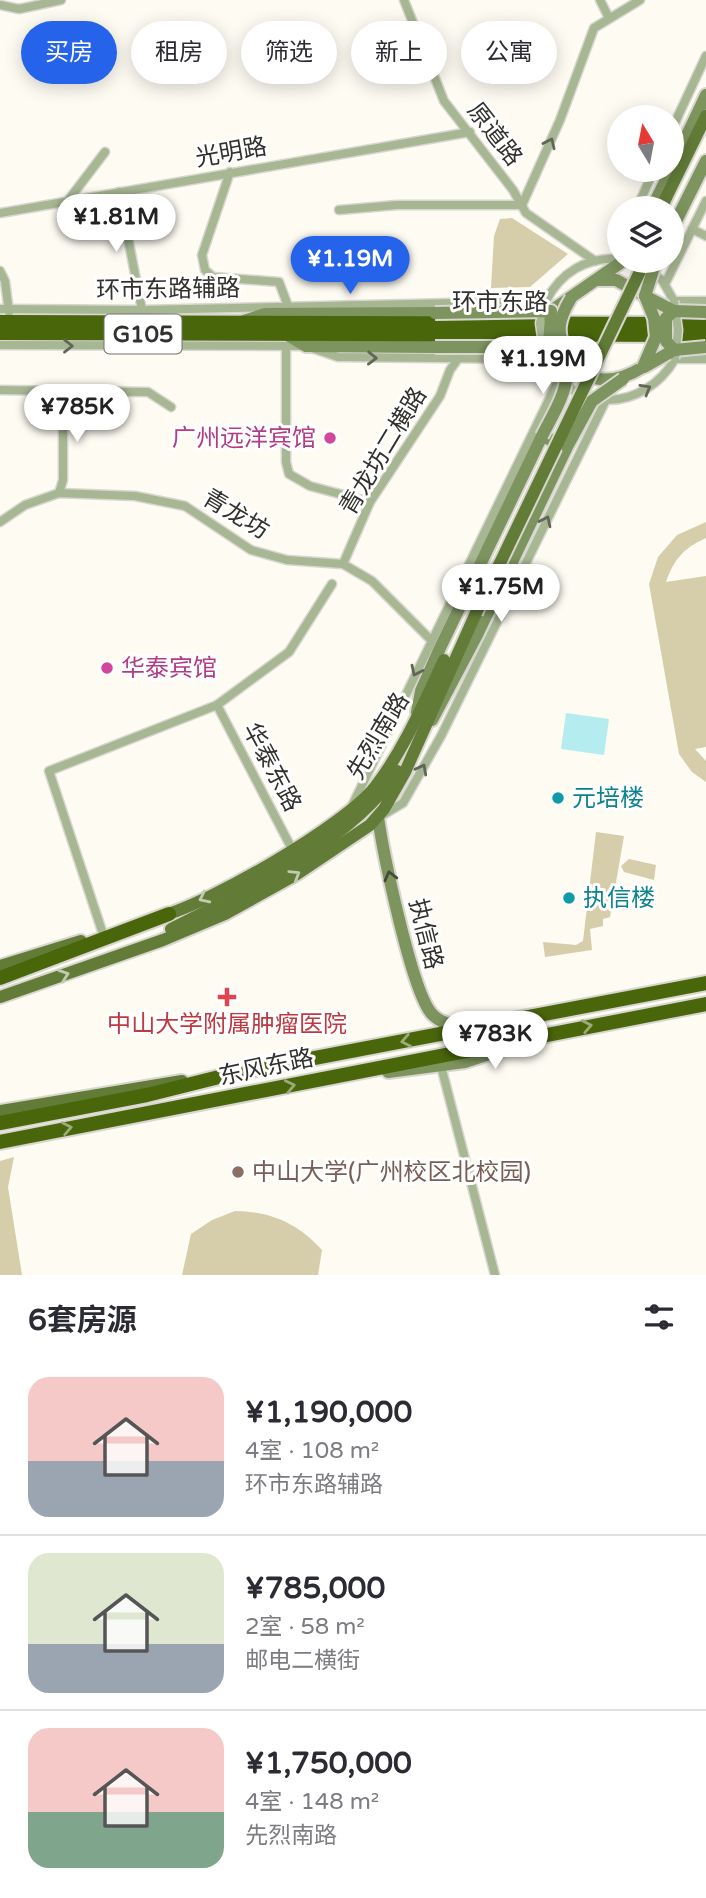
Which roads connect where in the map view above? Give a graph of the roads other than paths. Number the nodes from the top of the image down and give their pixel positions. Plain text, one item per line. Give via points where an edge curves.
1 (61, 0) edge
2 (404, 0) edge
3 (600, 0) edge
4 (640, 0) edge
5 (0, 5) edge
6 (609, 18) junction
7 (706, 57) edge
8 (706, 95) edge
9 (683, 105) edge
10 (706, 116) edge
11 (470, 132) junction
12 (706, 134) edge
13 (684, 142) edge
14 (105, 152) dead end
15 (706, 161) edge
16 (230, 172) junction
17 (665, 182) edge
18 (664, 185) junction
19 (119, 192) junction
20 (690, 195) junction
21 (658, 196) edge
22 (668, 196) edge
23 (676, 196) edge
24 (706, 201) edge
25 (67, 202) junction
26 (522, 205) junction
27 (684, 206) edge
28 (338, 210) dead end
29 (0, 213) edge
30 (692, 229) junction
31 (706, 236) edge
32 (607, 259) edge
33 (595, 261) junction
34 (607, 268) edge
35 (0, 271) edge
36 (631, 273) edge
37 (638, 273) edge
38 (654, 273) edge
39 (659, 273) edge
40 (593, 281) junction
41 (665, 284) junction
42 (645, 296) junction
43 (571, 298) junction
44 (706, 301) edge
45 (288, 306) junction
46 (548, 306) junction
47 (674, 306) junction
48 (142, 310) junction
49 (706, 312) edge
50 (265, 314) junction
51 (240, 315) junction
52 (4, 319) edge
53 (706, 324) edge
54 (608, 329) junction
55 (289, 334) junction
56 (706, 335) edge
57 (0, 345) edge
58 (306, 346) junction
59 (706, 347) edge
60 (547, 354) junction
61 (674, 355) junction
62 (565, 358) junction
63 (458, 359) junction
64 (706, 359) edge
65 (643, 367) junction
66 (559, 379) junction
67 (623, 379) junction
68 (0, 390) edge
69 (63, 390) junction
70 (606, 400) junction
71 (171, 407) dead end
72 (542, 436) junction
73 (567, 447) junction
74 (59, 493) junction
75 (370, 502) junction
76 (0, 522) edge
77 (343, 564) junction
78 (332, 584) dead end
79 (472, 611) junction
80 (431, 640) junction
81 (438, 695) junction
82 (217, 705) junction
83 (417, 714) junction
84 (426, 729) junction
85 (349, 811) junction
86 (378, 817) junction
87 (292, 849) junction
88 (169, 914) junction
89 (103, 934) junction
90 (121, 955) junction
91 (0, 966) edge
92 (0, 978) edge
93 (706, 983) edge
94 (0, 997) edge
95 (706, 1004) edge
96 (473, 1027) junction
97 (538, 1035) junction
98 (441, 1066) junction
99 (231, 1074) junction
100 (328, 1077) junction
101 (0, 1111) edge
102 (0, 1123) edge
103 (0, 1142) edge
104 (495, 1275) edge

1 - 5 street via 19,9
2 - 11 street, 原道路 via 444,101
3 - 6 street
4 - 6 street
26 -> 6 street via 594,28
7 - 9 street
8 - 13 main road
10 - 22 main road
11 - 16 street, 光明路
11 - 26 street, 原道路
12 - 23 main road
14 - 25 street
15 - 20 main road
16 - 19 street, 光明路
16 - 45 street via 202,255 205,270 213,277 279,282
17 - 18 main road
18 - 20 main road
18 - 21 main road
19 - 25 street, 光明路
19 - 48 street
20 - 27 main road
24 - 30 street
25 - 29 street, 光明路
26 - 28 street
26 - 33 street, 原道路 via 526,213
30 - 31 street
30 - 41 street
32 - 33 street
33 - 46 street via 562,278
34 - 40 main road
35 - 52 street
36 - 54 main road
37 - 54 main road, bridge
38 - 42 main road, bridge
39 - 41 street
40 - 42 main road via 616,280
40 - 43 main road
41 - 47 street
42 - 47 main road, bridge
42 - 65 main road, bridge via 657,331
43 - 46 main road, bridge
43 - 62 main road, bridge via 558,329
44 - 47 street
45 - 46 street, 环市东路辅路
45 - 50 street
45 - 51 street, 环市东路辅路
46 - 50 main road, bridge via 435,313
46 - 60 main road, bridge
47 - 49 main road, bridge
47 - 61 main road, bridge via 666,318 666,341
48 - 51 street, 环市东路辅路
48 - 52 street, 环市东路辅路
50 - 51 main road
50 - 55 street
51 - 52 highway, 环市东路 / G105
51 - 55 highway, 环市东路 / G105
52 - 55 highway, 环市东路 / G105
53 - 55 highway, 环市东路 / G105
54 - 79 main road, 先烈南路, bridge
55 - 56 highway, 环市东路 / G105
57 -> 55 street
55 - 58 main road
55 - 75 street via 289,474 310,486
58 - 60 main road, bridge
58 -> 63 street via 338,357
59 - 61 main road, bridge
60 - 62 main road, bridge
60 - 63 street
60 - 66 street
61 - 64 street
61 - 65 main road, bridge
70 -> 61 street via 645,392 667,373
62 - 67 main road, bridge via 588,377
62 - 72 main road, bridge via 565,388
63 - 75 street, 青龙坊二横路 via 440,397
65 - 67 main road
66 - 70 street, bridge via 584,395
66 - 80 street
67 - 73 main road, bridge via 592,401
68 - 69 street
69 - 71 street via 148,392
69 - 74 street
86 -> 70 street via 398,808 408,796
72 - 73 main road, bridge
72 - 83 main road via 427,677
73 - 84 main road via 449,691
74 - 76 street, 青龙坊 via 25,505
74 - 77 street, 青龙坊 via 135,496 185,506 251,550 287,560
75 - 77 street, 青龙坊二横路
77 - 80 street, 青龙坊 via 372,582
78 - 82 street via 289,652
79 - 81 main road, 先烈南路
79 - 83 main road, 先烈南路
80 -> 85 street
81 - 84 main road, 先烈南路
81 - 90 main road, 先烈南路 via 391,781 363,813 231,899
82 - 87 street, 华泰东路
82 - 89 street via 49,771
83 - 85 main road, 先烈南路 via 376,786
84 - 86 main road, 先烈南路
85 - 87 main road, 先烈南路
90 -> 86 main road, 先烈南路 via 197,927 250,901 350,840
96 -> 86 main road, 执信路 via 442,1022 430,1013 419,994
87 -> 88 main road, 先烈南路
88 - 89 main road, 先烈南路
88 - 92 highway
89 - 91 main road, 先烈南路
94 -> 90 main road, 先烈南路
93 - 96 highway, 东风东路
97 -> 95 highway, 东风东路
96 -> 99 highway, 东风东路
97 - 98 main road via 482,1058
97 - 100 highway, 东风东路
98 - 100 main road
98 - 104 street
99 - 101 main road, 东风东路
99 - 102 highway
103 -> 100 highway, 东风东路

